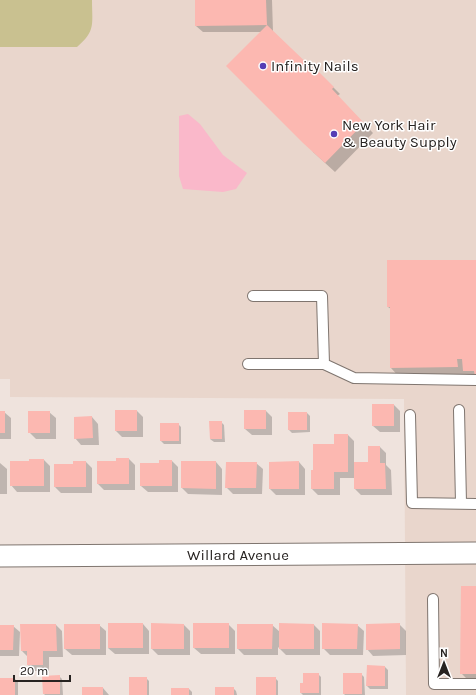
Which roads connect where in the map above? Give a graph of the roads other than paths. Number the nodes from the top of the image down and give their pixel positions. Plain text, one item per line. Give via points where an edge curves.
1 (253, 296) dead end
2 (248, 364) dead end
3 (324, 364) junction
4 (476, 380) edge
5 (459, 410) dead end
6 (410, 415) dead end
7 (461, 503) junction
8 (476, 504) edge
9 (476, 554) edge
10 (0, 556) edge
11 (433, 599) dead end
12 (476, 684) edge

1 - 3 lane via 322,296
2 - 3 lane
3 - 4 lane via 354,378
5 - 7 lane
6 - 7 lane via 412,503
7 - 8 lane
9 - 10 street, Willard Avenue
11 - 12 lane via 434,684

